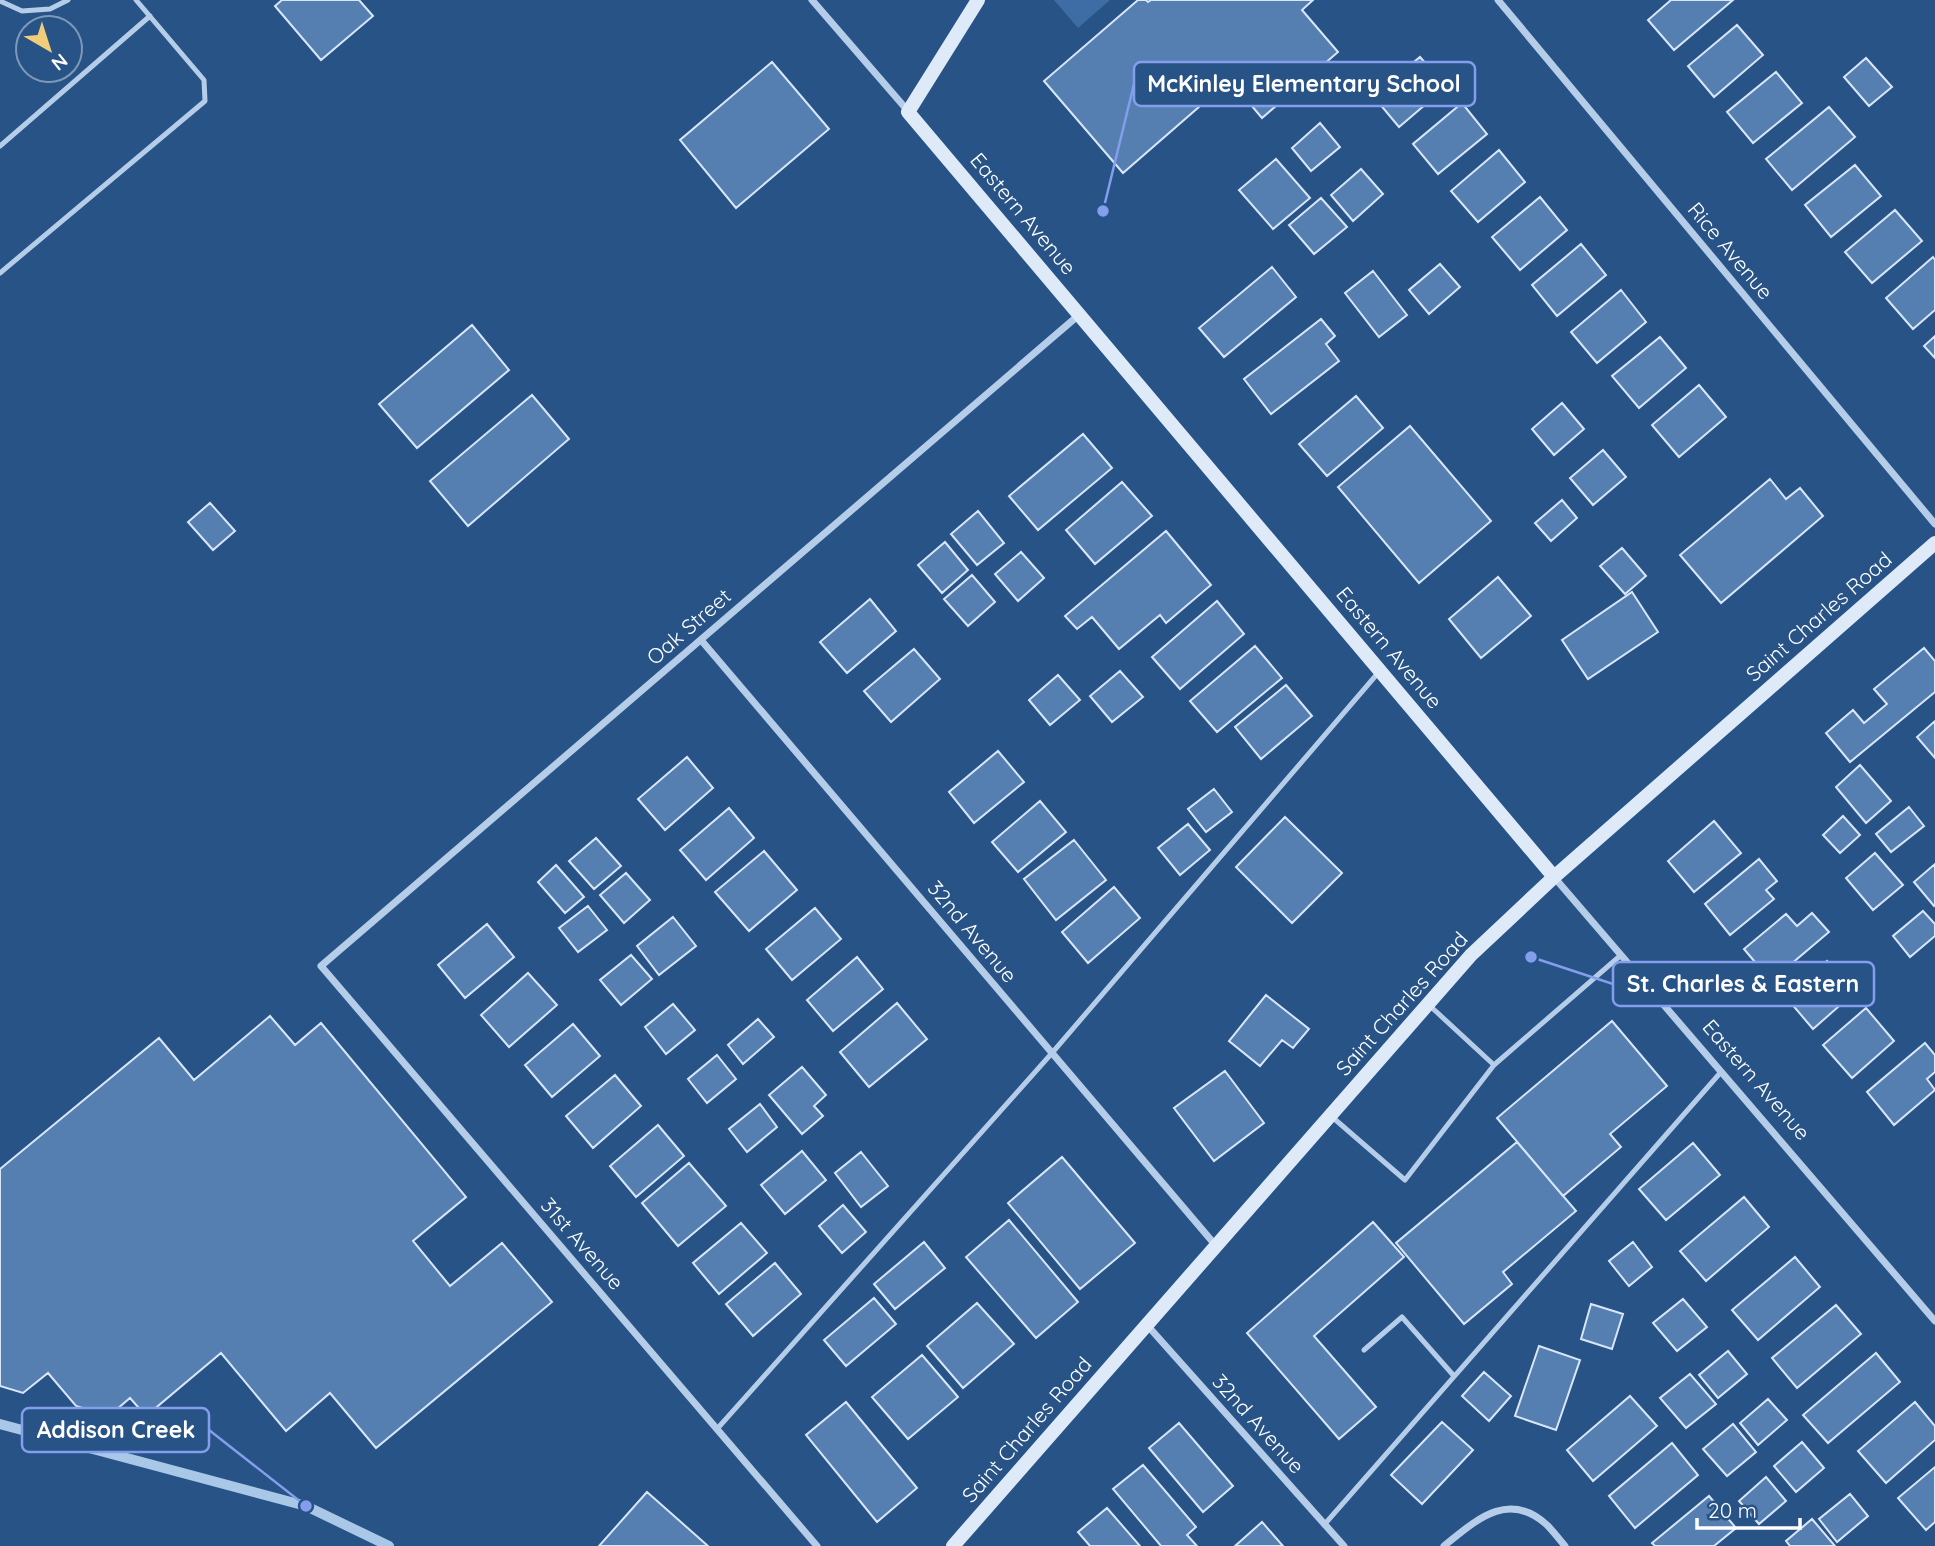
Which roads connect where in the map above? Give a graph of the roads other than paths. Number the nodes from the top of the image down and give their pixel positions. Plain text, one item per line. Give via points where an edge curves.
1 (68, 0) edge
2 (136, 0) edge
3 (812, 0) edge
4 (978, 0) edge
5 (1498, 0) edge
6 (0, 1) edge
7 (150, 16) junction
8 (908, 112) junction
9 (0, 146) edge
10 (0, 273) edge
11 (1080, 314) junction
12 (1935, 524) edge
13 (1935, 543) edge
14 (701, 639) junction
15 (1380, 670) junction
16 (1554, 877) junction
17 (1621, 955) junction
18 (321, 966) joint
19 (1428, 1004) junction
20 (1052, 1053) junction
21 (1494, 1065) junction
22 (1721, 1072) junction
23 (1331, 1116) junction
24 (1217, 1247) junction
25 (1935, 1321) edge
26 (1147, 1325) junction
27 (1364, 1350) dead end
28 (1454, 1376) junction
29 (716, 1429) junction
30 (1324, 1525) junction
31 (1338, 1539) junction
32 (817, 1546) edge
33 (953, 1546) edge
34 (1331, 1546) edge
35 (1344, 1546) edge
36 (1444, 1546) edge
37 (1565, 1546) edge

1 - 6 lane via 50,9 22,10
2 - 7 lane
3 - 8 street, Eastern Avenue
4 - 8 main road
5 - 12 street, Rice Avenue
7 - 9 lane
7 - 10 lane via 204,80 205,101
8 - 11 main road, Eastern Avenue
11 - 14 street, Oak Street
11 - 15 main road, Eastern Avenue
13 - 16 main road, Saint Charles Road
14 - 18 street, Oak Street
14 - 20 street, 32nd Avenue
15 - 16 main road, Eastern Avenue
15 - 20 lane
16 - 17 street, Eastern Avenue
16 - 19 main road, Saint Charles Road
17 - 21 lane
17 - 22 street, Eastern Avenue
18 - 29 street, 31st Avenue
19 - 21 lane
19 - 23 main road, Saint Charles Road
20 - 24 street, 32nd Avenue
20 - 29 lane
21 - 23 lane via 1405,1180
22 - 25 street, Eastern Avenue
22 - 28 lane
23 - 24 main road, Saint Charles Road
24 - 26 main road, Saint Charles Road
26 - 30 street, 32nd Avenue
26 - 33 main road, Saint Charles Road
27 - 28 lane via 1402,1317
28 - 30 lane
29 - 32 street, 31st Avenue
30 - 31 street, 32nd Avenue
31 - 34 street
31 - 35 street, 32nd Avenue
36 - 37 street via 1481,1517 1514,1509 1531,1513

